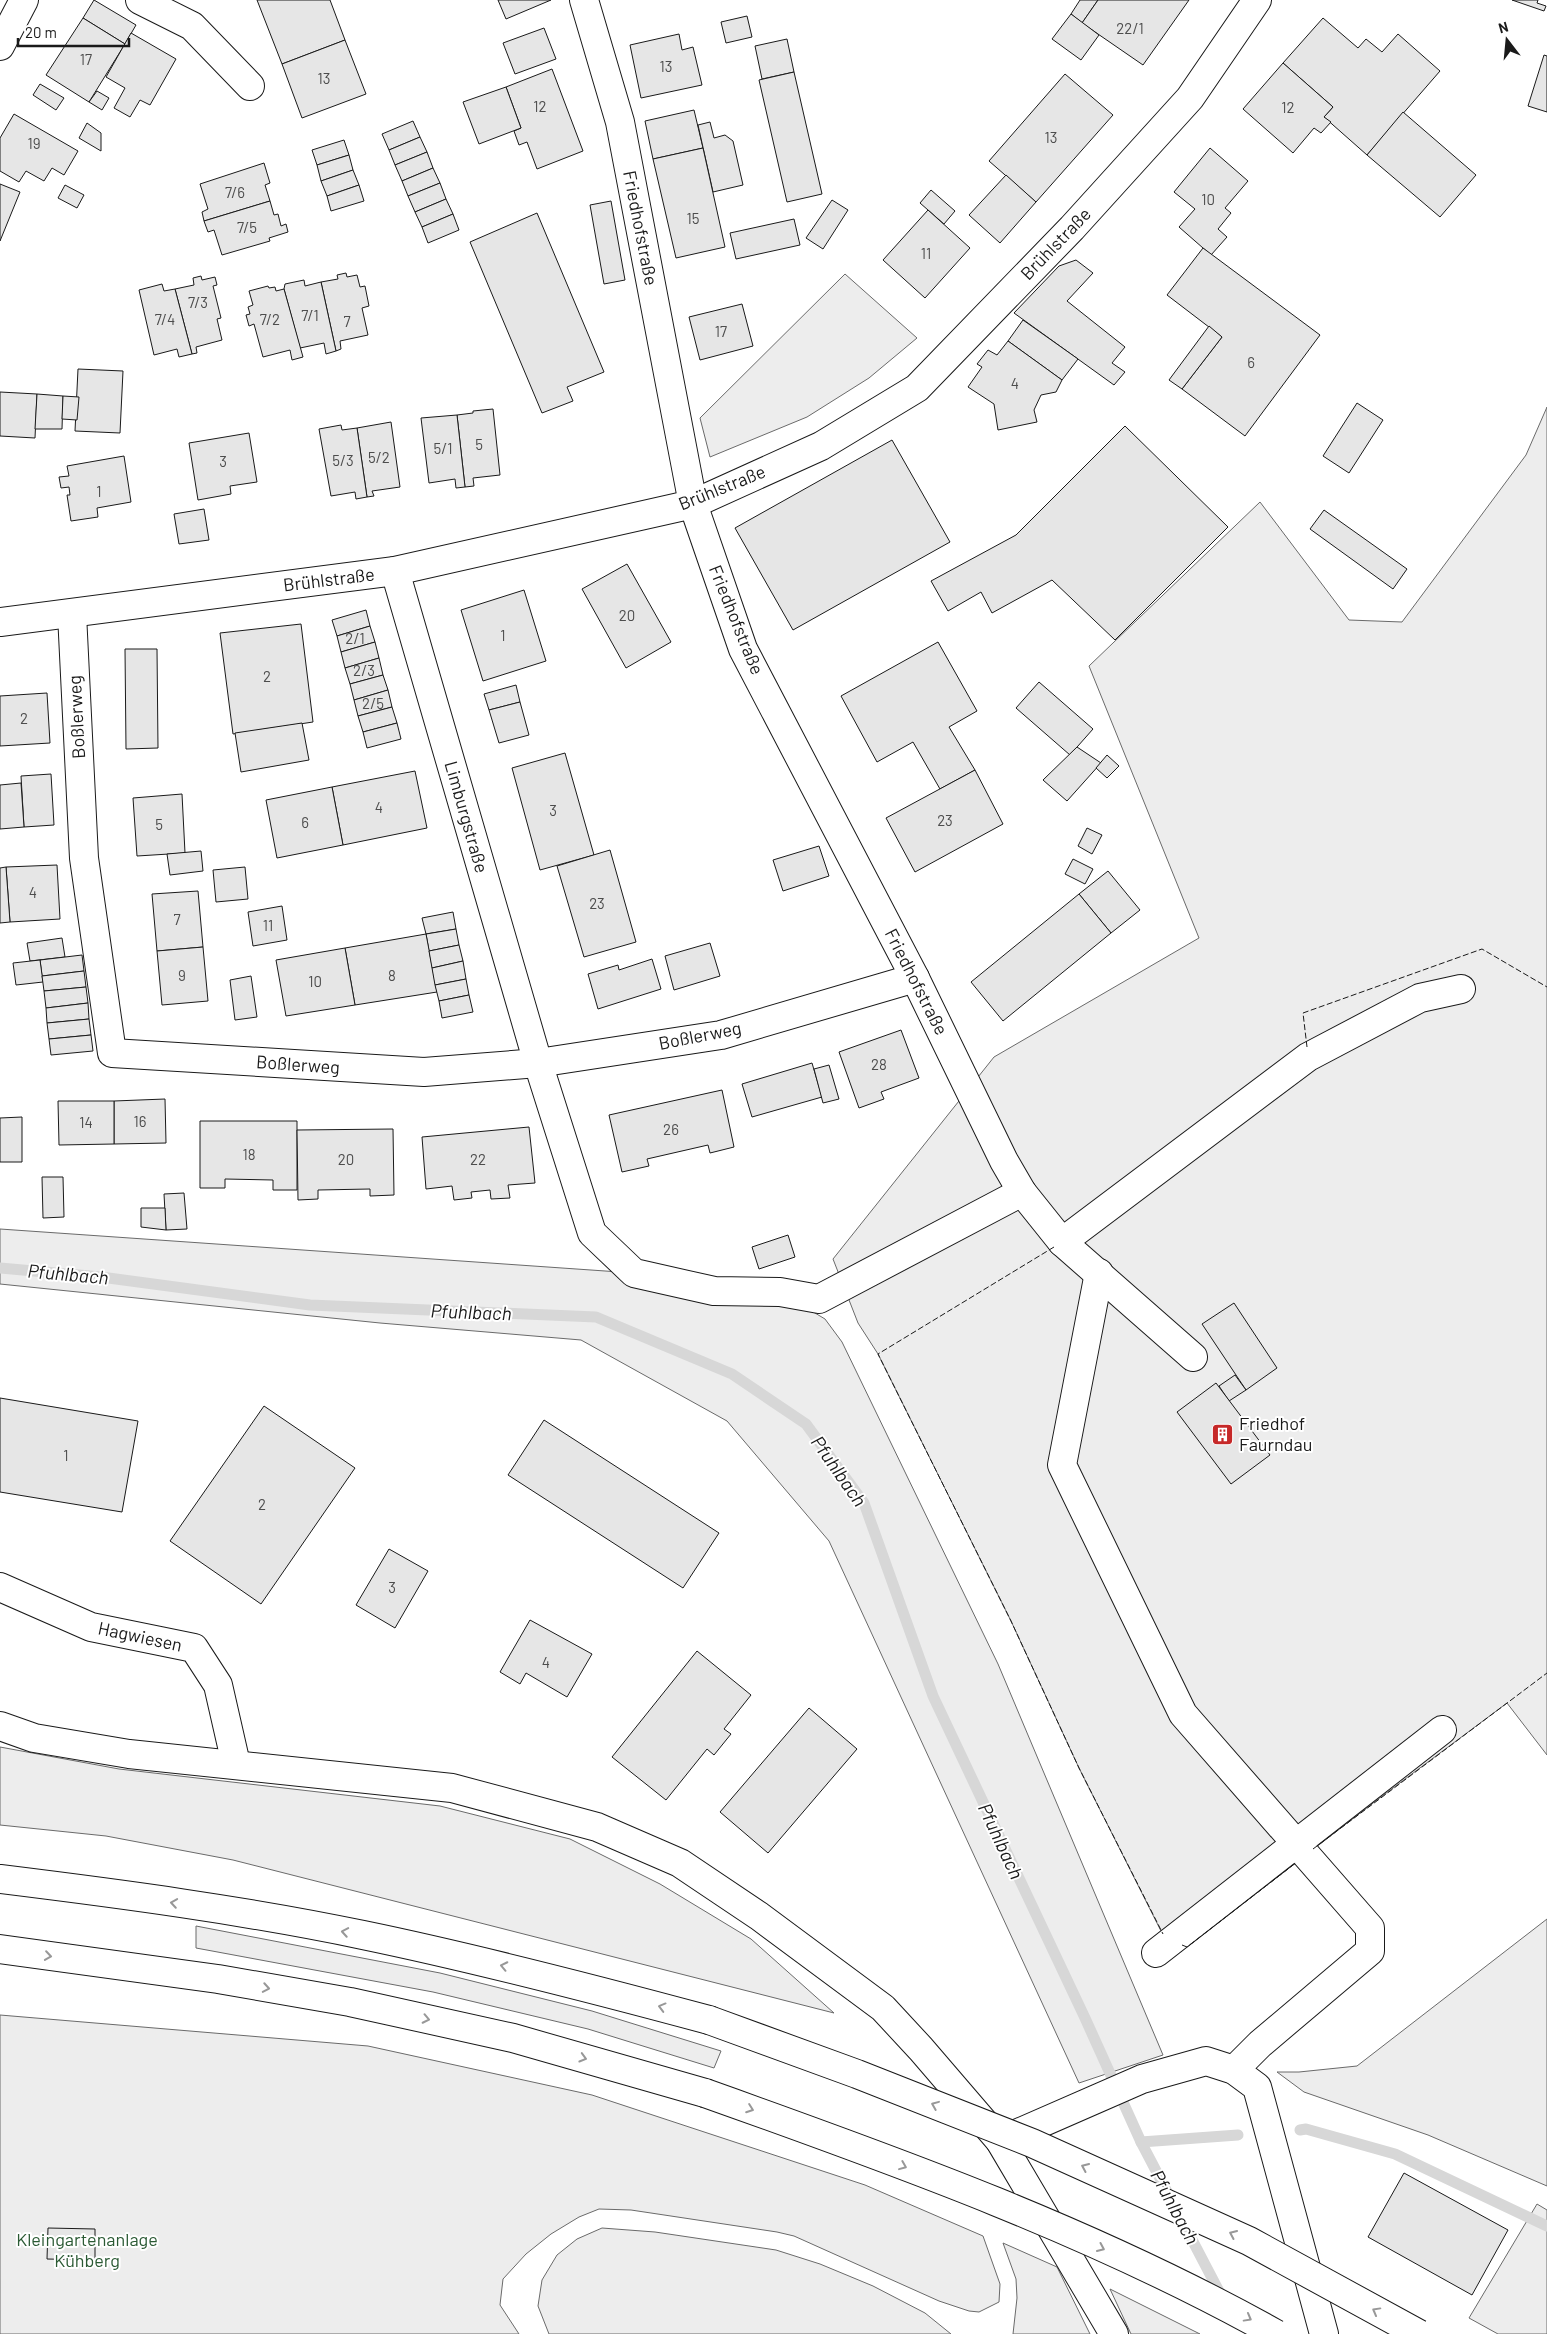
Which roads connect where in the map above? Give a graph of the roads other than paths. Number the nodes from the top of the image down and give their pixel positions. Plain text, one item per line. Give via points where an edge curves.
1 (24, 0) edge
2 (140, 0) edge
3 (584, 0) edge
4 (1257, 0) edge
5 (0, 46) edge
6 (250, 86) dead end
7 (693, 504) junction
8 (395, 571) junction
9 (72, 614) junction
10 (0, 622) edge
11 (915, 978) junction
12 (1461, 988) dead end
13 (538, 1064) junction
14 (1022, 1192) junction
15 (1062, 1242) junction
16 (1099, 1274) junction
17 (1193, 1356) dead end
18 (0, 1588) edge
19 (0, 1726) edge
20 (1442, 1730) dead end
21 (236, 1764) junction
22 (1296, 1844) junction
23 (0, 1879) edge
24 (0, 1949) edge
25 (1156, 1952) dead end
26 (1234, 2070) junction
27 (1000, 2141) junction
28 (1114, 2334) edge
29 (1276, 2334) edge
30 (1324, 2334) edge
31 (1419, 2334) edge

1 - 5 main road
2 - 6 main road via 192,26
3 - 7 main road, Friedhofstraße via 620,122
4 - 7 main road, Brühlstraße via 1190,98 1072,228 917,388 821,446
7 - 8 main road, Brühlstraße
7 - 11 main road, Friedhofstraße via 743,649
8 - 9 main road, Brühlstraße
8 - 13 main road, Limburgstraße
9 - 10 main road, Brühlstraße
9 - 13 main road, Boßlerweg via 84,858 112,1053 424,1072
11 - 13 main road, Boßlerweg via 721,1035
11 - 14 main road, Friedhofstraße
12 - 15 main road via 1420,998 1308,1057
13 - 14 main road, Limburgstraße via 592,1232 634,1273 714,1291 780,1292 819,1298
14 - 15 main road, Friedhofstraße
15 - 16 main road, Friedhofstraße
16 - 17 main road, Friedhofstraße
16 - 22 main road via 1062,1466 1183,1714
18 - 21 main road, Hagwiesen via 91,1627 194,1648 218,1684
19 - 21 main road via 34,1738 129,1754
20 - 22 main road
21 - 27 main road via 452,1788 596,1827 680,1863 759,1916 883,2008
22 - 25 main road
22 - 26 main road via 1370,1928 1370,1952 1260,2044
31 -> 23 main road, bridge via 1250,2241 1032,2143 709,2020 528,1971 361,1935 104,1892
24 -> 29 main road, bridge via 350,2002 513,2038 705,2093 847,2143 1022,2213 1205,2294
26 - 27 main road via 1206,2062 1142,2079
26 - 30 main road via 1257,2087
27 - 28 main road

